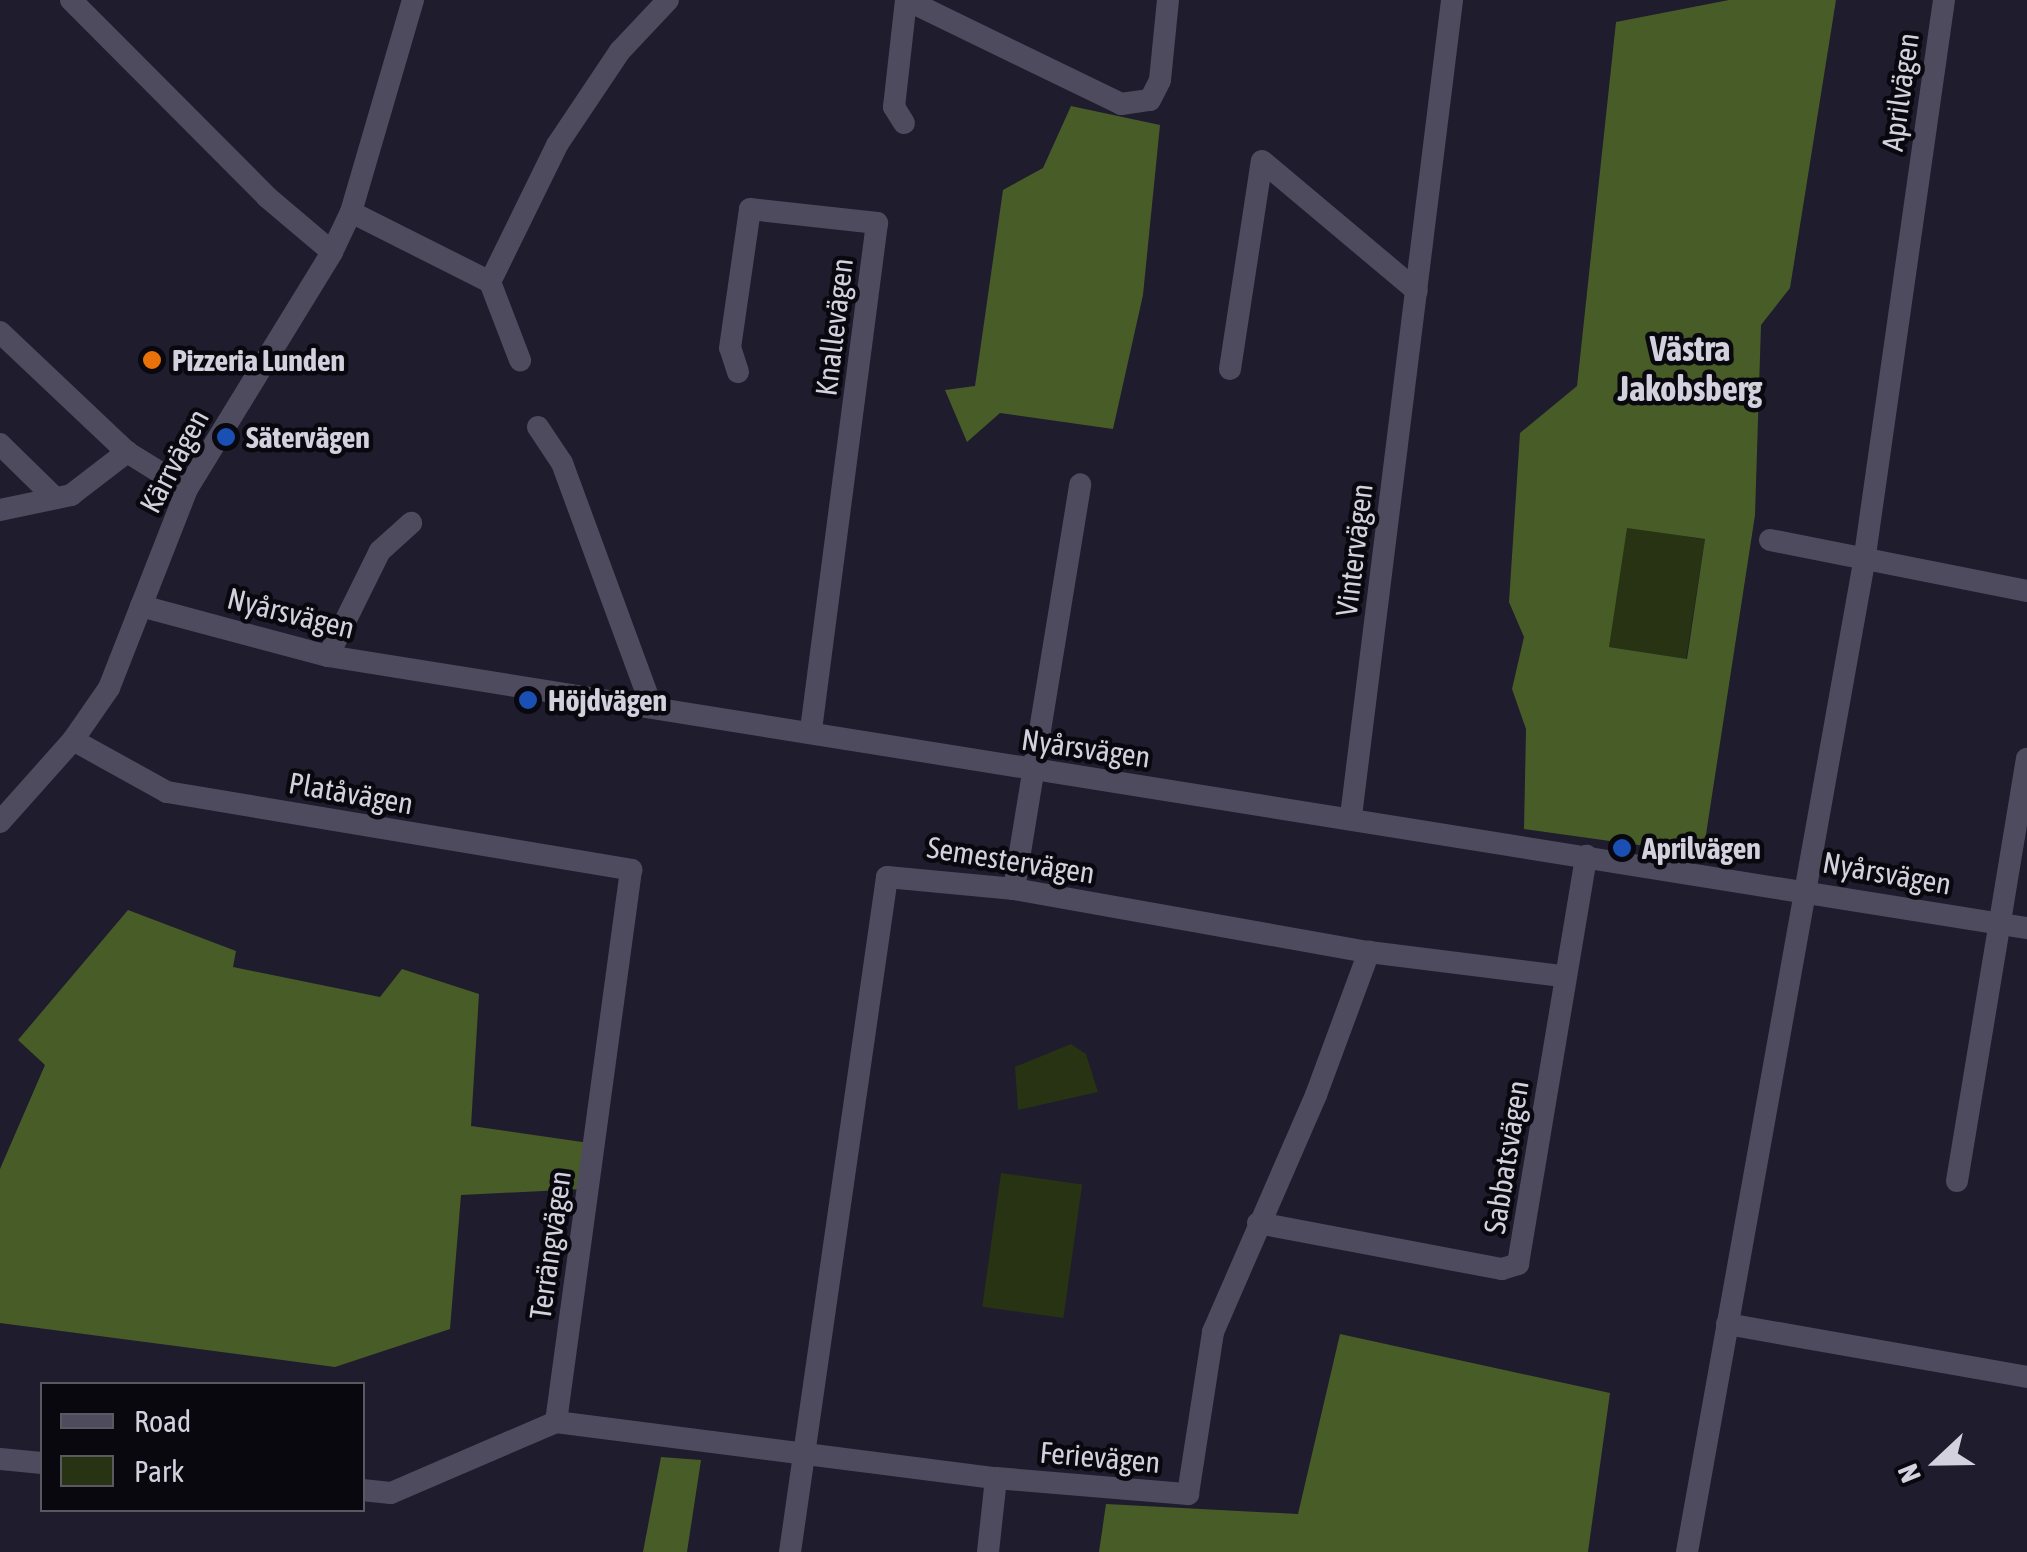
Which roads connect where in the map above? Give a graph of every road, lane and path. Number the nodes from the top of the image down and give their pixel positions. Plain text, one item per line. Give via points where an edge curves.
1 (71, 0) edge
2 (413, 0) edge
3 (668, 0) edge
4 (906, 0) edge
5 (1168, 0) edge
6 (1452, 0) edge
7 (1944, 0) edge
8 (904, 122) dead end
9 (350, 212) junction
10 (332, 252) junction
11 (490, 282) junction
12 (1417, 291) junction
13 (0, 332) edge
14 (520, 360) dead end
15 (1230, 369) dead end
16 (738, 372) dead end
17 (538, 428) dead end
18 (0, 444) edge
19 (127, 452) junction
20 (1080, 484) dead end
21 (187, 488) junction
22 (56, 498) junction
23 (0, 510) edge
24 (410, 523) dead end
25 (1770, 540) dead end
26 (1864, 562) junction
27 (2027, 591) edge
28 (141, 606) junction
29 (328, 656) junction
30 (652, 708) junction
31 (811, 730) junction
32 (73, 740) junction
33 (2027, 759) edge
34 (1032, 772) junction
35 (1351, 816) junction
36 (0, 822) edge
37 (1586, 856) junction
38 (631, 870) joint
39 (1801, 888) junction
40 (1014, 889) junction
41 (1997, 923) junction
42 (2027, 928) edge
43 (1369, 952) junction
44 (1563, 976) junction
45 (1957, 1181) dead end
46 (1258, 1223) junction
47 (1727, 1324) junction
48 (2027, 1377) edge
49 (556, 1422) junction
50 (803, 1453) junction
51 (0, 1459) edge
52 (40, 1463) edge
53 (996, 1478) junction
54 (365, 1490) edge
55 (790, 1552) edge
56 (988, 1552) edge
57 (1687, 1552) edge

1 - 10 street via 266,197
2 - 9 street, Kärrvägen
3 - 11 street via 620,51 557,145
4 - 5 street via 1121,104 1150,100 1160,80
4 - 8 street via 894,106
6 - 12 street, Vintervägen
7 - 26 street, Aprilvägen
9 - 10 street, Kärrvägen
9 - 11 street
10 - 21 street, Kärrvägen
11 - 14 street
12 - 15 street via 1262,161
12 - 35 street, Vintervägen
13 - 19 street
16 - 31 street, Knallevägen via 730,348 750,209 877,223
17 - 30 street via 562,463
18 - 22 street
19 - 21 street
19 - 22 street via 70,495
20 - 34 street
21 - 28 street, Kärrvägen
22 - 23 street
24 - 29 street via 380,551
25 - 26 street
26 - 27 street
26 - 39 street, Aprilvägen
28 - 29 street, Nyårsvägen
28 - 32 street, Kärrvägen via 109,688
29 - 30 street, Nyårsvägen
30 - 31 street, Nyårsvägen
31 - 34 street, Nyårsvägen
32 - 36 street, Kärrvägen
32 - 38 street, Platåvägen via 167,792
33 - 41 street
34 - 35 street, Nyårsvägen
34 - 40 street
35 - 37 street, Nyårsvägen
37 - 39 street, Nyårsvägen
37 - 44 street, Sabbatsvägen
38 - 49 street, Terrängvägen
39 - 41 street, Nyårsvägen
39 - 47 street, Aprilvägen
40 - 43 street, Semestervägen
40 - 50 street, Semestervägen via 903,874 887,877 882,890
41 - 42 street, Nyårsvägen
41 - 45 street
43 - 44 street, Semestervägen
43 - 46 street, Ferievägen
44 - 46 street, Sabbatsvägen via 1518,1264 1502,1269
46 - 53 street, Ferievägen via 1213,1332 1188,1494
47 - 48 street
47 - 57 street, Aprilvägen
49 - 50 street, Ferievägen
49 - 54 street via 390,1493
50 - 53 street, Ferievägen
50 - 55 street, Semestervägen
51 - 52 street
53 - 56 street

